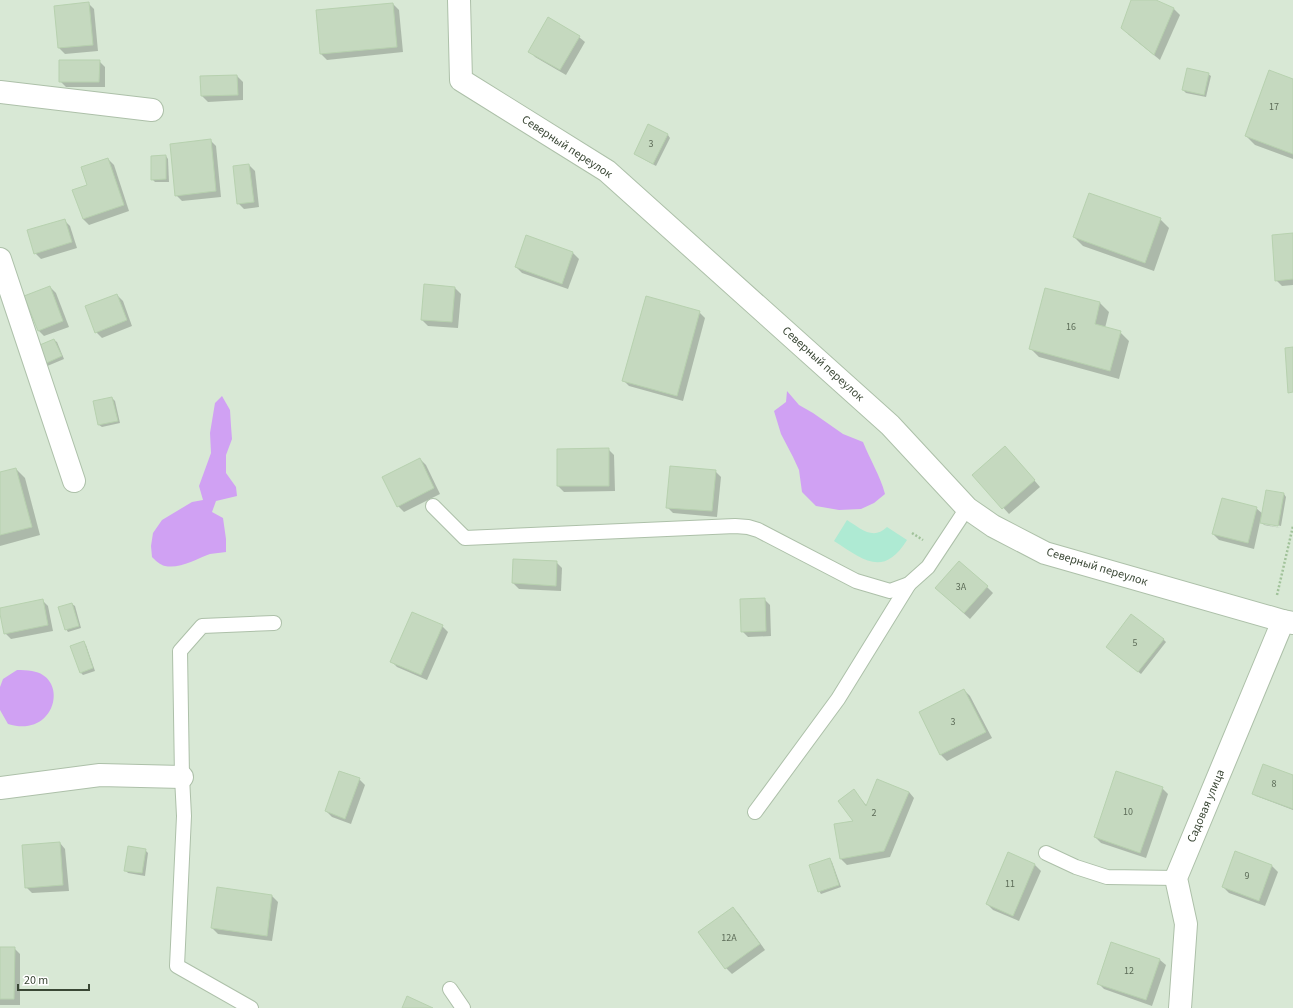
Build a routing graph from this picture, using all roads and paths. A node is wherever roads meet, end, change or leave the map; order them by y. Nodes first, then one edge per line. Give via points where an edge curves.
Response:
1 (459, 0) edge
2 (0, 92) edge
3 (152, 110) dead end
4 (0, 259) edge
5 (74, 481) dead end
6 (433, 506) dead end
7 (967, 508) junction
8 (1293, 526) edge
9 (909, 584) junction
10 (1282, 621) edge
11 (274, 624) dead end
12 (182, 777) junction
13 (0, 788) edge
14 (755, 812) dead end
15 (1046, 853) dead end
16 (1176, 878) junction
17 (450, 989) dead end
18 (251, 1008) edge
19 (463, 1008) edge
20 (1180, 1008) edge

1 - 7 street, Северный переулок via 461,80 607,171 890,424
2 - 3 street
4 - 5 street
6 - 9 lane via 465,538 748,527 856,581 890,591
7 - 9 lane via 928,567
7 - 10 street, Северный переулок via 993,526 1045,553
8 - 10 path
9 - 14 lane via 838,699
10 - 16 street, Садовая улица
11 - 12 lane via 202,626 180,651
12 - 13 street via 100,775
12 - 18 lane via 184,816 177,966
15 - 16 lane via 1076,867 1107,877
16 - 20 street via 1186,924
17 - 19 lane

